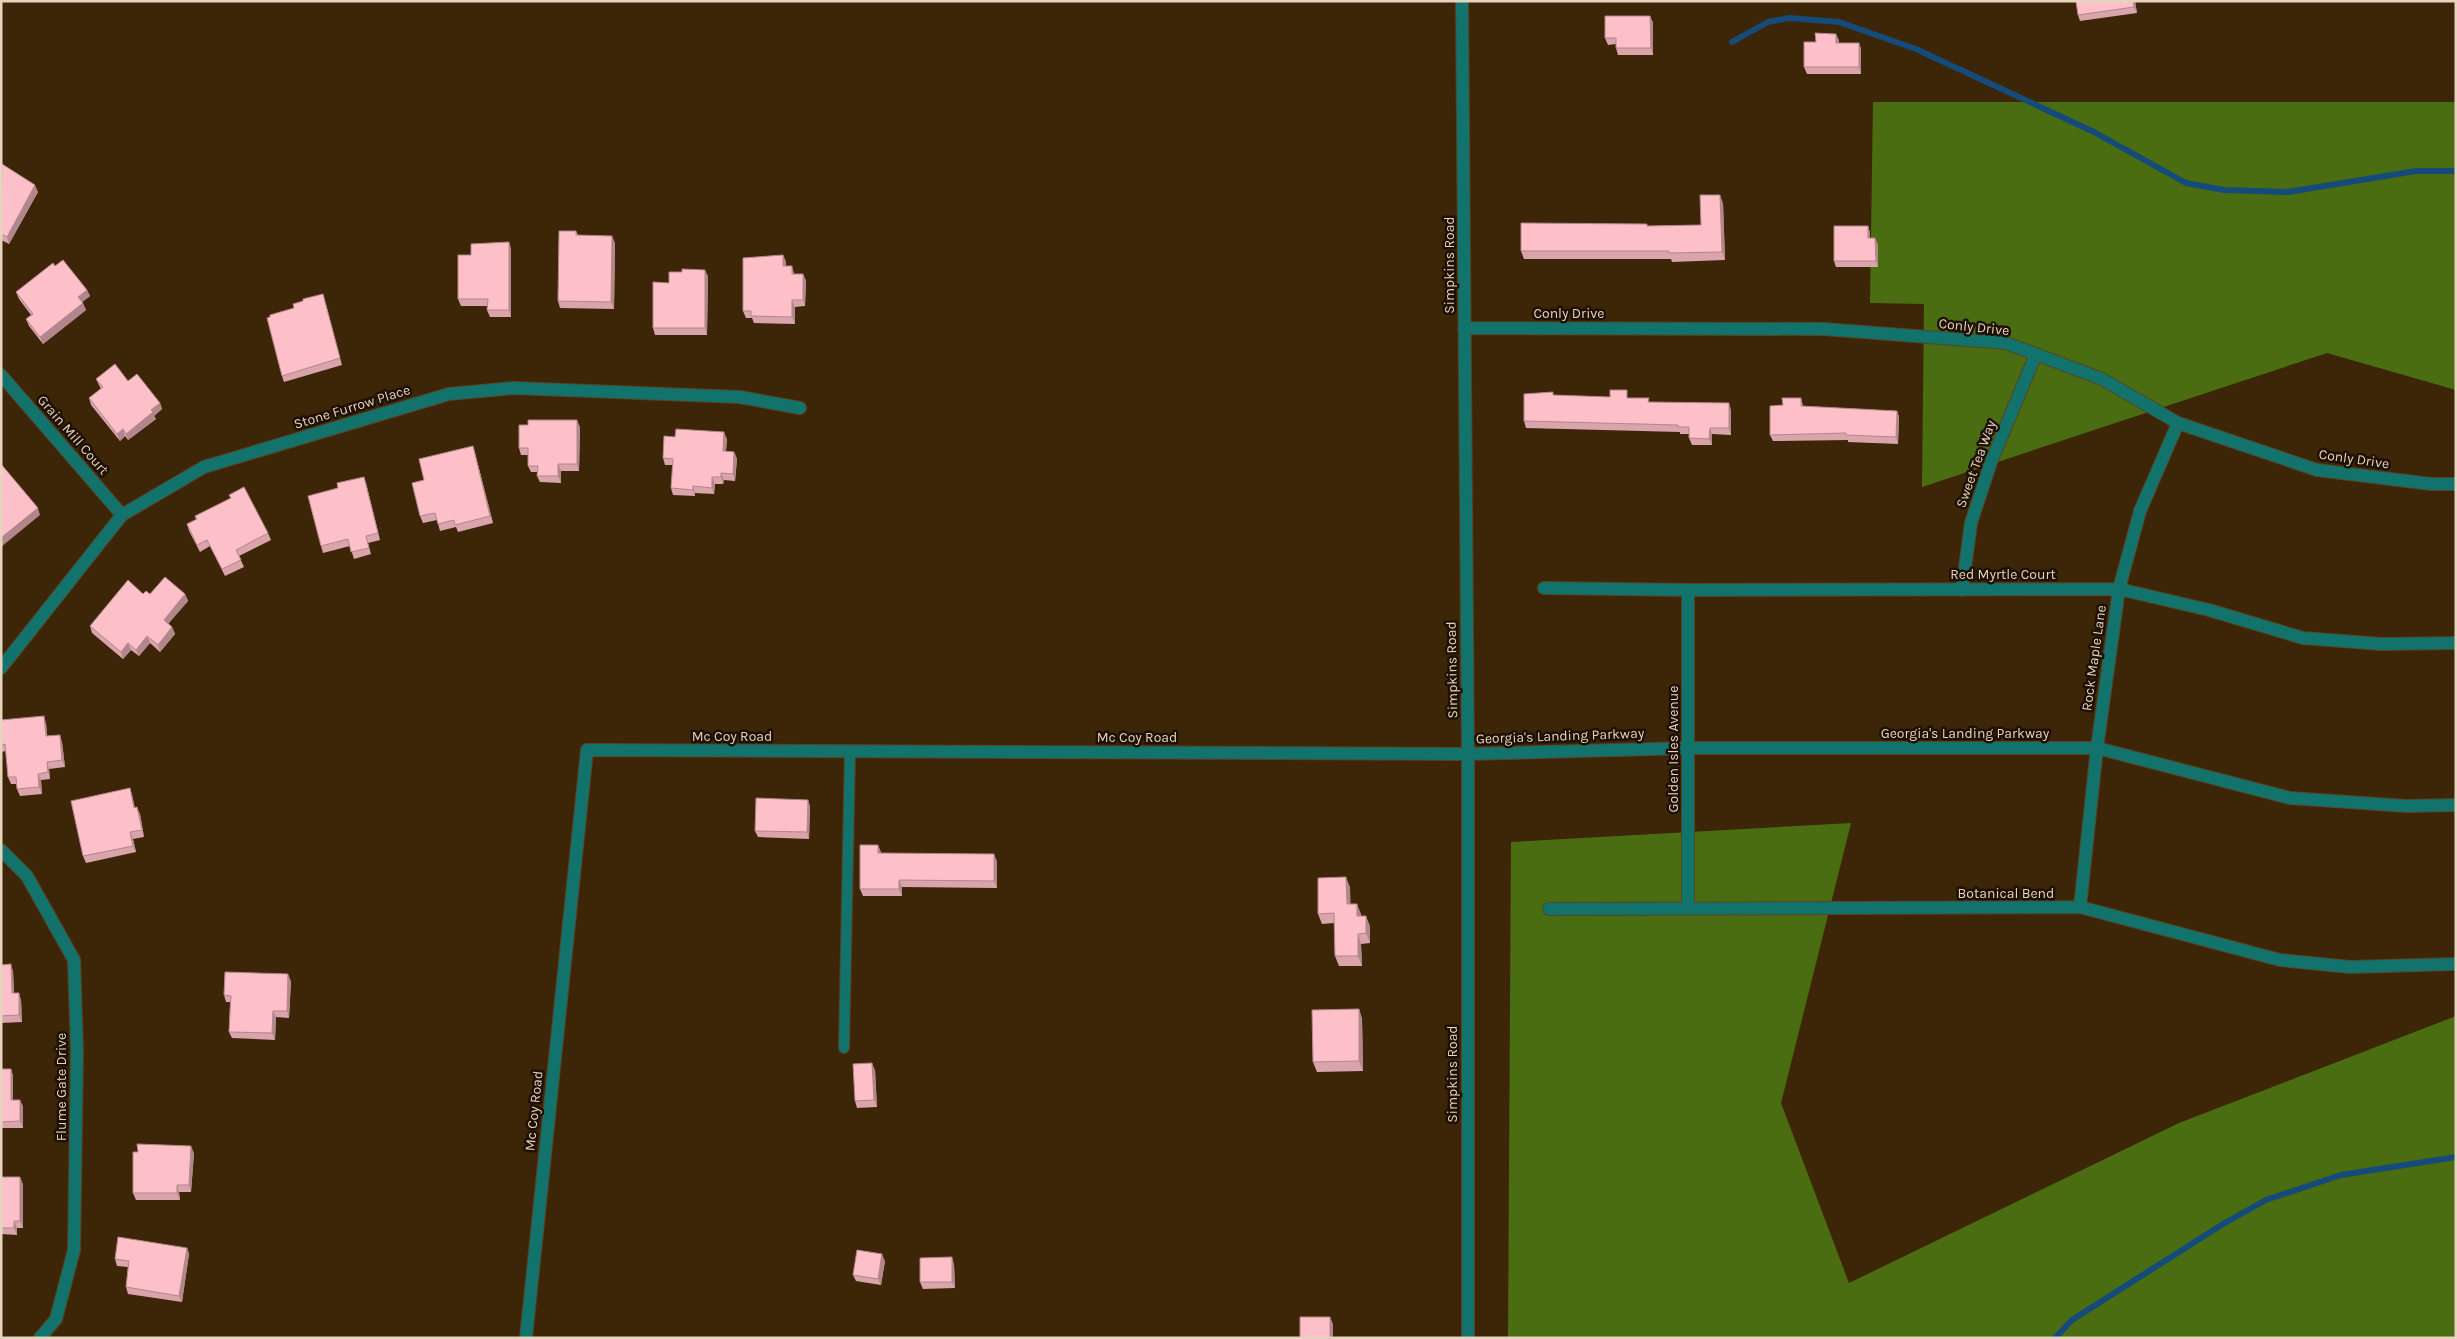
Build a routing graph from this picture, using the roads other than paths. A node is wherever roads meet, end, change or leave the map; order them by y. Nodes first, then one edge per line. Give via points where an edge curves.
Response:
1 (1462, 1) edge
2 (1464, 328) junction
3 (2036, 354) junction
4 (1, 375) edge
5 (800, 408) dead end
6 (2178, 423) junction
7 (2456, 484) edge
8 (122, 515) junction
9 (1544, 588) dead end
10 (2119, 589) junction
11 (1688, 590) junction
12 (1962, 590) junction
13 (2456, 643) edge
14 (1, 668) edge
15 (1689, 748) junction
16 (2097, 748) junction
17 (850, 751) junction
18 (1468, 754) junction
19 (2456, 805) edge
20 (1, 850) edge
21 (2080, 907) junction
22 (1549, 909) dead end
23 (1688, 909) junction
24 (2456, 964) edge
25 (844, 1048) dead end
26 (40, 1338) edge
27 (526, 1338) edge
28 (1468, 1338) edge

1 - 2 street, Simpkins Road
2 - 3 street, Conly Drive via 1824,328 2006,343
2 - 18 street, Simpkins Road
3 - 6 street, Conly Drive via 2102,379
3 - 12 street, Sweet Tea Way via 1990,462 1971,523
4 - 8 street, Grain Mill Court
5 - 8 street, Stone Furrow Place via 740,397 514,388 449,394 204,467
6 - 7 street, Conly Drive via 2317,470 2431,484
6 - 10 street, Rock Maple Lane via 2140,511
8 - 14 street, Stone Furrow Place
9 - 11 street, Red Myrtle Court
10 - 12 street, Red Myrtle Court
10 - 13 street, Red Myrtle Court via 2208,610 2303,638 2381,644
10 - 16 street, Rock Maple Lane
11 - 12 street, Red Myrtle Court
11 - 15 street, Golden Isles Avenue
15 - 16 street, Georgia's Landing Parkway
15 - 18 street, Georgia's Landing Parkway
15 - 23 street, Golden Isles Avenue
16 - 19 street, Georgia's Landing Parkway via 2290,798 2406,806
16 - 21 street, Rock Maple Lane
17 - 18 street, Mc Coy Road
17 - 25 lane
17 - 27 street, Mc Coy Road via 587,750
18 - 28 street, Simpkins Road
20 - 26 street, Flume Gate Drive via 27,876 74,960 77,1051 74,1250 56,1320
21 - 23 street, Botanical Bend
21 - 24 street, Botanical Bend via 2280,960 2350,966
22 - 23 street, Botanical Bend

